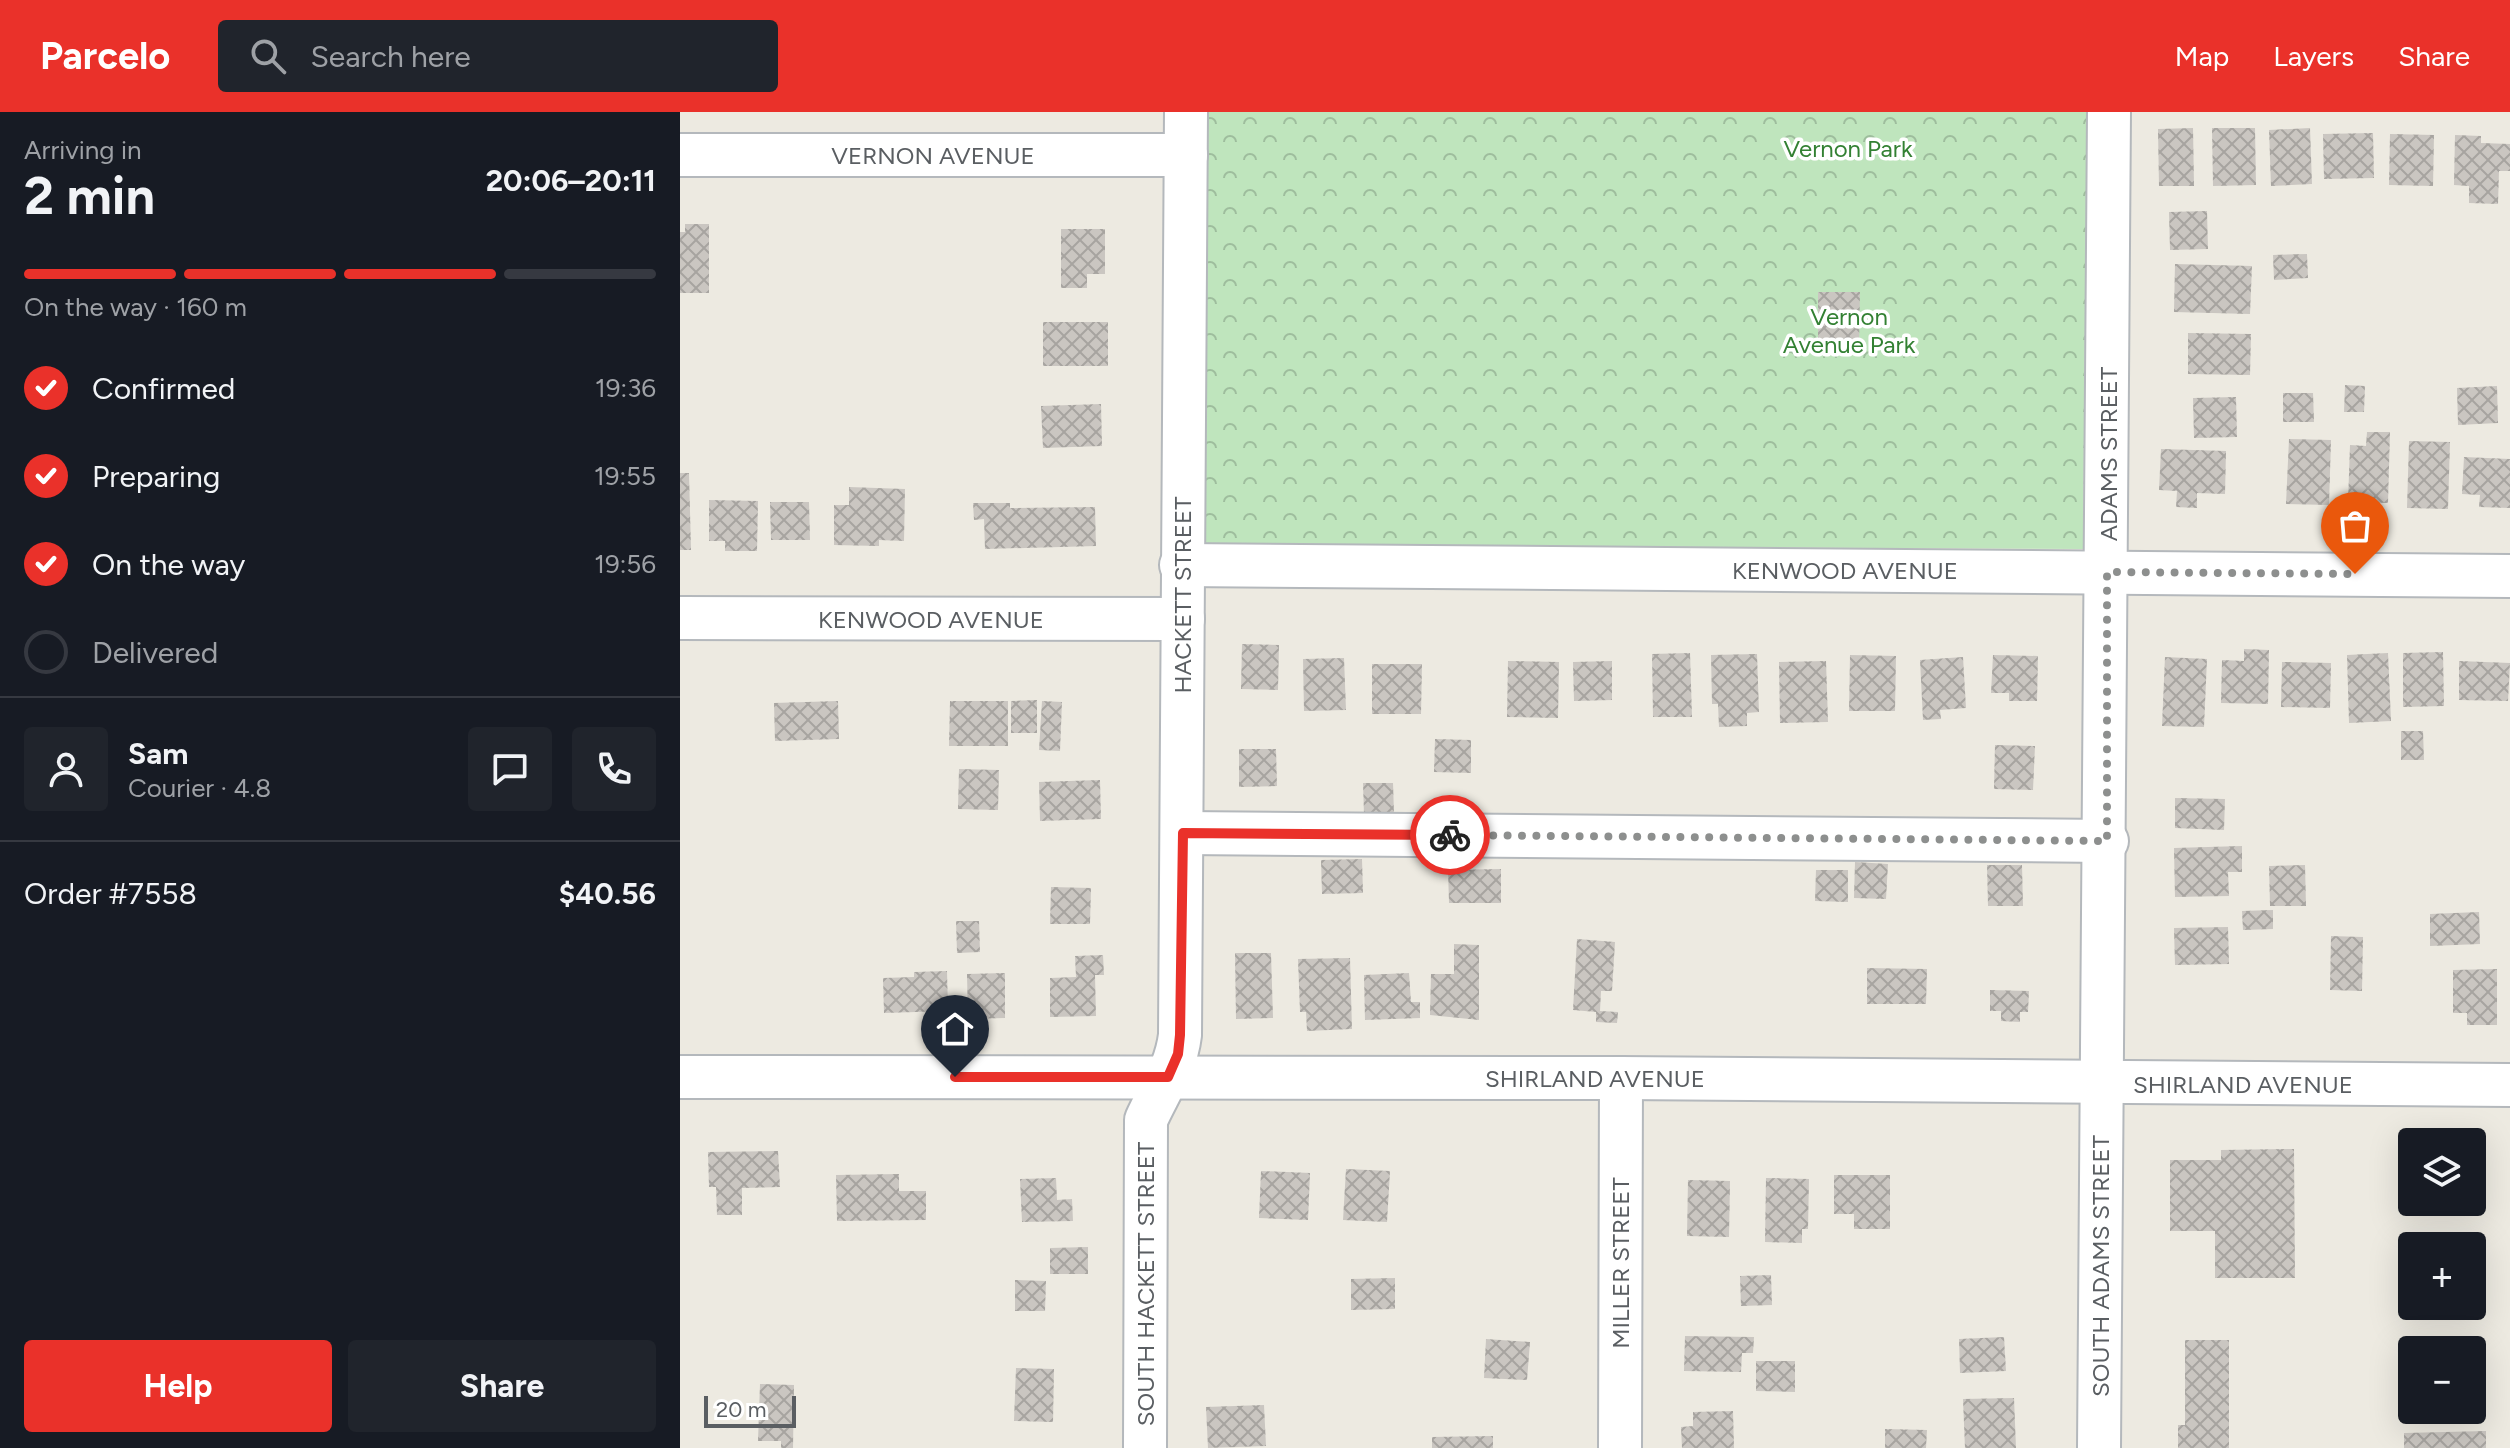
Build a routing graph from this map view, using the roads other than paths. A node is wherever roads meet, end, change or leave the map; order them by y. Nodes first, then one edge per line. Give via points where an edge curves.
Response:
1 (1186, 112) edge
2 (2109, 112) edge
3 (680, 155) edge
4 (1186, 155) junction
5 (1181, 565) junction
6 (2107, 572) junction
7 (2510, 576) edge
8 (680, 618) edge
9 (1183, 619) junction
10 (1183, 833) junction
11 (2107, 841) junction
12 (680, 1077) edge
13 (1168, 1077) junction
14 (1621, 1078) junction
15 (2100, 1083) junction
16 (2510, 1085) edge
17 (1145, 1448) edge
18 (1620, 1448) edge
19 (2099, 1448) edge

1 - 4 street, HACKETT STREET
2 - 6 street, ADAMS STREET
3 - 4 street, VERNON AVENUE
4 - 5 street, HACKETT STREET
5 - 6 street, KENWOOD AVENUE
5 - 9 street, HACKETT STREET
6 - 7 street, KENWOOD AVENUE
6 - 11 street, ADAMS STREET
8 - 9 street, KENWOOD AVENUE
9 - 10 street, HACKETT STREET
10 - 11 street
10 - 13 street, HACKETT STREET via 1180,1035
11 - 15 street, ADAMS STREET
12 - 13 street, SHIRLAND AVENUE
13 - 14 street, SHIRLAND AVENUE
13 - 17 street, SOUTH HACKETT STREET via 1146,1120
14 - 15 street, SHIRLAND AVENUE
14 - 18 street, MILLER STREET
15 - 16 street, SHIRLAND AVENUE
15 - 19 street, SOUTH ADAMS STREET

